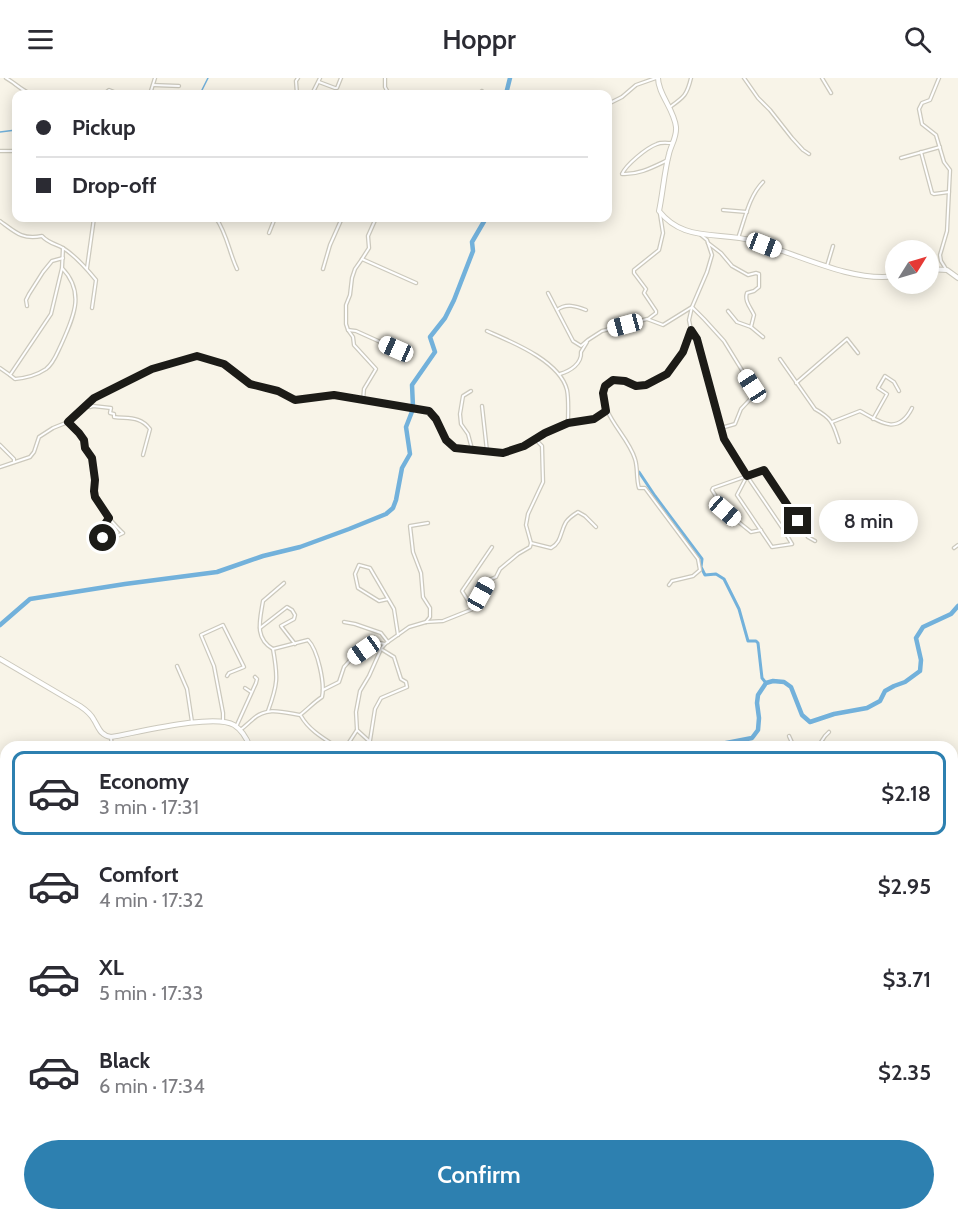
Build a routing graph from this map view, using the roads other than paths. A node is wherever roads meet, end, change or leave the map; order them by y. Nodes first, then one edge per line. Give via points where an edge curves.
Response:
1 (6, 78) edge
2 (155, 78) edge
3 (341, 78) edge
4 (657, 78) edge
5 (691, 78) edge
6 (744, 78) edge
7 (822, 78) edge
8 (939, 78) edge
9 (320, 80) edge
10 (153, 85) junction
11 (179, 86) dead end
12 (23, 90) edge
13 (151, 90) edge
14 (831, 93) dead end
15 (612, 102) edge
16 (670, 106) junction
17 (673, 143) junction
18 (940, 147) junction
19 (921, 152) junction
20 (810, 154) dead end
21 (901, 158) dead end
22 (668, 160) junction
23 (763, 182) dead end
24 (949, 192) junction
25 (723, 210) dead end
26 (659, 211) junction
27 (747, 212) junction
28 (0, 221) edge
29 (93, 222) edge
30 (218, 222) edge
31 (273, 222) edge
32 (340, 222) edge
33 (374, 222) edge
34 (269, 233) dead end
35 (700, 233) junction
36 (738, 238) junction
37 (708, 243) junction
38 (833, 246) dead end
39 (63, 248) junction
40 (63, 258) junction
41 (362, 259) junction
42 (827, 266) junction
43 (62, 268) junction
44 (87, 269) junction
45 (237, 269) dead end
46 (323, 269) dead end
47 (939, 270) edge
48 (947, 270) junction
49 (885, 276) edge
50 (958, 278) edge
51 (416, 283) dead end
52 (548, 293) dead end
53 (27, 306) dead end
54 (692, 307) junction
55 (92, 308) dead end
56 (557, 310) junction
57 (586, 310) dead end
58 (728, 310) dead end
59 (647, 320) junction
60 (751, 327) junction
61 (348, 330) junction
62 (691, 330) junction
63 (487, 331) dead end
64 (763, 337) dead end
65 (588, 340) junction
66 (396, 349) dead end
67 (858, 353) dead end
68 (780, 359) dead end
69 (0, 368) edge
70 (560, 374) junction
71 (10, 375) junction
72 (796, 383) junction
73 (471, 391) dead end
74 (899, 391) dead end
75 (363, 401) junction
76 (86, 405) junction
77 (482, 406) dead end
78 (912, 408) dead end
79 (606, 411) junction
80 (873, 419) junction
81 (68, 422) junction
82 (832, 422) junction
83 (568, 423) junction
84 (721, 428) junction
85 (535, 439) junction
86 (839, 442) dead end
87 (0, 445) edge
88 (472, 449) junction
89 (487, 451) junction
90 (143, 455) dead end
91 (14, 462) junction
92 (0, 467) edge
93 (747, 476) junction
94 (109, 518) junction
95 (428, 523) dead end
96 (596, 527) dead end
97 (761, 530) junction
98 (815, 541) dead end
99 (531, 543) junction
100 (958, 545) edge
101 (492, 547) dead end
102 (954, 548) dead end
103 (284, 583) dead end
104 (669, 585) dead end
105 (388, 599) junction
106 (473, 609) junction
107 (344, 622) dead end
108 (426, 622) junction
109 (260, 628) junction
110 (398, 635) junction
111 (387, 643) junction
112 (295, 644) junction
113 (273, 649) junction
114 (381, 650) junction
115 (0, 659) edge
116 (177, 666) dead end
117 (227, 676) dead end
118 (255, 677) dead end
119 (245, 688) dead end
120 (323, 690) junction
121 (251, 692) junction
122 (268, 711) junction
123 (300, 715) junction
124 (192, 722) junction
125 (223, 722) junction
126 (238, 728) junction
127 (357, 730) junction
128 (830, 732) dead end
129 (789, 736) dead end
130 (111, 737) junction
131 (111, 741) edge
132 (246, 741) edge
133 (327, 741) edge
134 (350, 741) edge
135 (370, 741) joint
136 (791, 741) edge
137 (822, 741) edge

1 - 12 street
2 - 10 street
3 - 9 street via 337,88
4 - 15 street via 636,85
4 - 16 street
5 - 16 street via 683,98
6 - 20 street via 792,138
7 - 14 street
8 - 18 street via 930,100 922,104 919,112 922,124 936,135
10 - 11 street
10 - 13 street
16 - 17 street via 676,128
17 - 22 street
17 - 22 street via 653,146 622,174 642,172
18 - 19 street
18 - 24 street via 950,170
19 - 21 street
19 - 24 street via 932,193
22 - 26 street
23 - 27 street
24 - 48 street via 947,231 940,255
25 - 27 street
26 - 35 street via 674,226
26 - 59 street via 663,233 659,250 634,270 656,310
27 - 36 street
28 - 39 street via 22,237 42,236
29 - 44 street
30 - 45 street
31 - 34 street
32 - 46 street
33 - 41 street via 368,236 369,248
35 - 36 street
35 - 37 street
36 - 42 street
37 - 54 street via 712,255
37 - 60 street via 732,266 748,275 759,274 759,287 746,295 754,315
38 - 42 street
39 - 40 street
39 - 44 street
40 - 43 street
40 - 53 street via 52,261 43,272 26,300
41 - 51 street
41 - 61 street via 355,268 346,304
42 - 49 street
43 - 71 street via 51,314
43 - 71 street via 72,280 76,298 74,313 53,361 47,368 24,378
44 - 55 street via 96,280
47 - 48 street
48 - 50 street
52 - 56 street
54 - 59 street via 663,325
54 - 62 street
54 - 84 street via 724,341 756,393 741,409 735,424
56 - 57 street via 570,306
56 - 65 street via 573,341 580,346
58 - 60 street via 737,322
59 - 65 street via 602,331
60 - 64 street
61 - 66 street
61 - 75 street via 354,345 376,369 364,389
62 - 79 street via 683,352 667,374 646,385 613,380 605,386
62 - 84 street via 697,339
63 - 70 street via 540,358
65 - 70 street via 579,361
67 - 72 street via 847,339
68 - 72 street
69 - 71 street
70 - 83 street via 567,390
72 - 82 street via 815,409
73 - 88 street via 463,396 460,414
74 - 80 street via 885,376 878,388 887,394
75 - 76 street via 334,395 295,400 250,384 224,364 197,356 152,369
75 - 88 street via 429,411 455,448
76 - 81 street
76 - 90 street via 111,408 114,417 140,420 149,426
77 - 89 street
78 - 80 street via 896,424
79 - 83 street via 594,419
79 - 104 street via 636,461 639,488 645,488 698,559 700,570
80 - 82 street via 860,411
81 - 91 street via 39,437 33,454
81 - 94 street via 84,440 92,458 95,497
82 - 86 street
83 - 85 street
84 - 93 street
85 - 89 street via 503,453
85 - 99 street via 542,446 543,482 528,514 526,525
87 - 91 street
88 - 89 street
91 - 92 street
93 - 97 street via 737,495
93 - 97 street via 712,490 739,524 751,532
93 - 97 street via 792,544 772,547
93 - 98 street via 764,470 808,537
94 - 94 street via 100,531 98,538 123,533
95 - 108 street via 410,526 423,597 430,608
96 - 99 street via 578,512 566,523 558,544 551,548
99 - 106 street via 489,580
100 - 102 street
101 - 106 street via 462,591
103 - 109 street via 263,601
105 - 105 street via 370,568 359,565 355,574 358,588 379,601
105 - 110 street via 394,609
106 - 108 street via 443,621
107 - 111 street via 381,633
108 - 110 street
109 - 112 street via 287,607 294,619 281,626
109 - 113 street
110 - 111 street
111 - 114 street
111 - 120 street via 375,642 352,658 339,682
112 - 113 street
112 - 120 street via 308,640 311,643
113 - 122 street via 276,691
114 - 127 street via 360,691
114 - 135 street via 394,657 407,687 381,698 375,709
115 - 130 street via 80,706 102,734
116 - 124 street via 187,689
117 - 125 street via 244,667 223,625 201,635 214,666
118 - 121 street
119 - 121 street
120 - 123 street via 322,697
121 - 126 street
122 - 123 street
122 - 126 street
123 - 133 street
124 - 125 street
124 - 130 street
125 - 126 street
126 - 132 street
127 - 134 street
127 - 135 street
128 - 137 street
129 - 136 street
130 - 131 street

